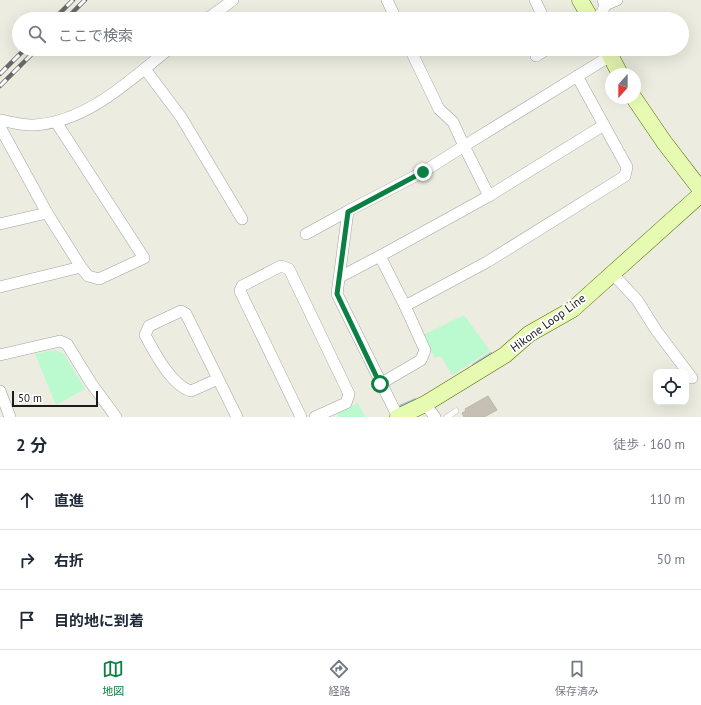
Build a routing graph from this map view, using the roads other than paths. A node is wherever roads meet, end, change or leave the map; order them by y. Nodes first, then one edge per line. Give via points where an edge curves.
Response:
1 (233, 0) edge
2 (386, 0) edge
3 (536, 0) edge
4 (580, 0) edge
5 (617, 0) edge
6 (604, 3) edge
7 (217, 12) edge
8 (392, 12) edge
9 (541, 12) edge
10 (587, 12) edge
11 (160, 56) edge
12 (413, 56) edge
13 (603, 56) edge
14 (610, 56) edge
15 (617, 68) edge
16 (145, 69) junction
17 (577, 76) junction
18 (638, 104) edge
19 (0, 120) edge
20 (56, 122) junction
21 (604, 125) junction
22 (1, 132) edge
23 (464, 146) junction
24 (701, 190) edge
25 (701, 194) edge
26 (489, 196) junction
27 (348, 212) junction
28 (47, 213) junction
29 (242, 219) dead end
30 (0, 224) edge
31 (306, 234) dead end
32 (380, 256) junction
33 (81, 267) junction
34 (612, 273) junction
35 (340, 277) junction
36 (0, 287) edge
37 (405, 306) junction
38 (0, 355) edge
39 (218, 378) junction
40 (692, 378) dead end
41 (380, 384) junction
42 (0, 392) edge
43 (425, 404) junction
44 (456, 411) dead end
45 (10, 417) edge
46 (116, 417) edge
47 (237, 417) edge
48 (301, 417) edge
49 (315, 417) edge
50 (398, 417) edge
51 (435, 417) edge
52 (447, 417) edge

1 - 7 street
2 - 8 street
3 - 9 street
4 - 10 main road
5 - 6 street
11 - 16 street
12 - 23 street via 439,109 453,122
13 - 17 street
14 - 15 main road
16 - 20 street via 88,110
16 - 29 street via 181,117
17 - 21 street
17 - 23 street
18 - 24 main road
19 - 20 street via 32,126
20 - 33 street via 144,258 99,279 88,276
21 - 26 street
21 - 37 street via 628,167 625,176 487,262
22 - 28 street
23 - 26 street
23 - 27 street via 423,172
25 - 34 main road, Hikone Loop Line
26 - 32 street
27 - 31 street
27 - 35 street
28 - 30 street
28 - 33 street
32 - 35 street
32 - 37 street
33 - 36 street
34 - 40 street via 637,300
34 - 43 main road, Hikone Loop Line via 562,317 529,334 505,355 447,395
35 - 41 street via 337,294
37 - 41 street via 425,350 421,360
38 - 46 street via 60,341 67,344
39 - 39 street via 186,314 181,311 148,326 145,335 156,356 182,389 191,391
39 - 47 street
41 - 50 street
42 - 45 street
43 - 50 main road, Hikone Loop Line
43 - 51 street
44 - 52 lane
48 - 49 street via 240,291 242,286 281,266 289,269 349,394 346,403

